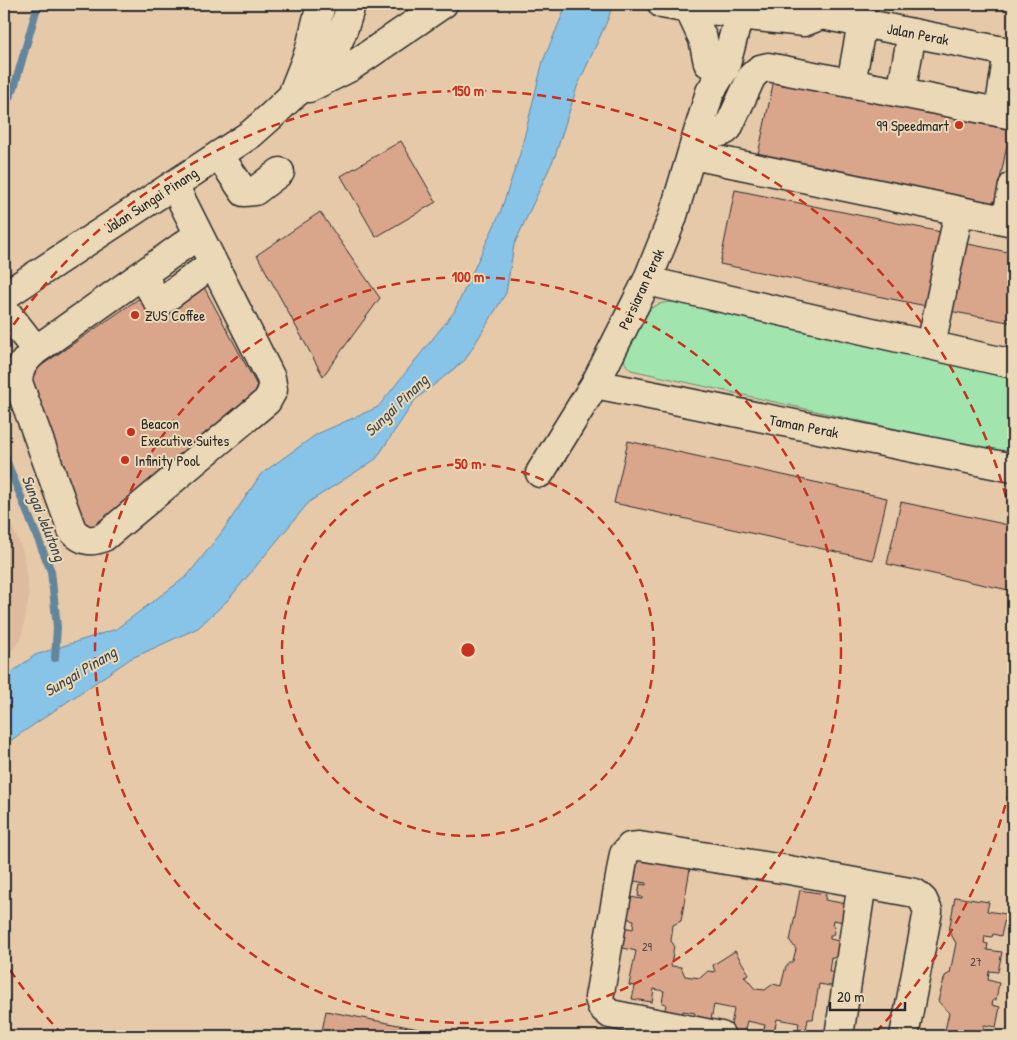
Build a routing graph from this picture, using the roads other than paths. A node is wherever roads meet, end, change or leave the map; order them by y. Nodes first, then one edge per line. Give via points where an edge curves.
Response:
1 (321, 4) edge
2 (351, 4) edge
3 (443, 4) edge
4 (662, 4) edge
5 (730, 8) edge
6 (689, 9) junction
7 (835, 12) edge
8 (912, 33) junction
9 (1011, 52) edge
10 (708, 63) junction
11 (851, 83) junction
12 (710, 92) junction
13 (901, 93) junction
14 (292, 96) junction
15 (1006, 113) edge
16 (700, 128) junction
17 (219, 155) junction
18 (693, 155) junction
19 (280, 172) dead end
20 (174, 185) junction
21 (1013, 186) edge
22 (959, 210) junction
23 (1010, 221) edge
24 (198, 235) junction
25 (212, 264) junction
26 (142, 275) junction
27 (647, 281) junction
28 (4, 296) edge
29 (4, 309) edge
30 (930, 346) junction
31 (36, 350) junction
32 (1013, 364) edge
33 (595, 384) junction
34 (1013, 468) edge
35 (540, 473) dead end
36 (862, 883) junction
37 (721, 1036) edge
38 (839, 1036) edge
39 (904, 1036) edge

1 - 14 street, Jalan Sungai Pinang via 309,52
2 - 14 street, Jalan Sungai Pinang via 348,17 318,75
3 - 14 street via 348,68
4 - 6 street, Jalan Perak
5 - 6 street, Jalan Perak
5 - 7 street, Jalan Perak via 804,22
5 - 10 street, Persiaran Perak
5 - 12 street, Persiaran Perak via 725,68
6 - 10 street via 703,39
7 - 8 street, Jalan Perak
7 - 11 street
8 - 9 street, Jalan Perak
8 - 13 street
9 - 15 street
10 - 12 street, Persiaran Perak
11 - 13 street
11 - 16 street via 768,67 760,69 752,76 724,132
12 - 16 street, Persiaran Perak
13 - 15 street
14 - 17 street, Jalan Sungai Pinang via 251,134
16 - 18 street, Persiaran Perak
17 - 19 street via 244,192 255,191
17 - 20 street, Jalan Sungai Pinang
18 - 22 street
18 - 27 street, Persiaran Perak
20 - 24 street
20 - 28 street, Jalan Sungai Pinang
21 - 23 street
22 - 23 street
22 - 30 street
24 - 25 street
24 - 26 street
25 - 26 street via 159,302
25 - 31 street via 225,307 271,378 271,396 96,541 79,538 72,530 18,382 22,364
26 - 31 street
27 - 30 street
27 - 33 street, Persiaran Perak
29 - 31 street
30 - 32 street
33 - 34 street, Taman Perak
33 - 35 street, Persiaran Perak
36 - 37 street via 630,847 624,854 599,998 602,1007 610,1014
36 - 38 street
36 - 39 street via 915,893 928,911

